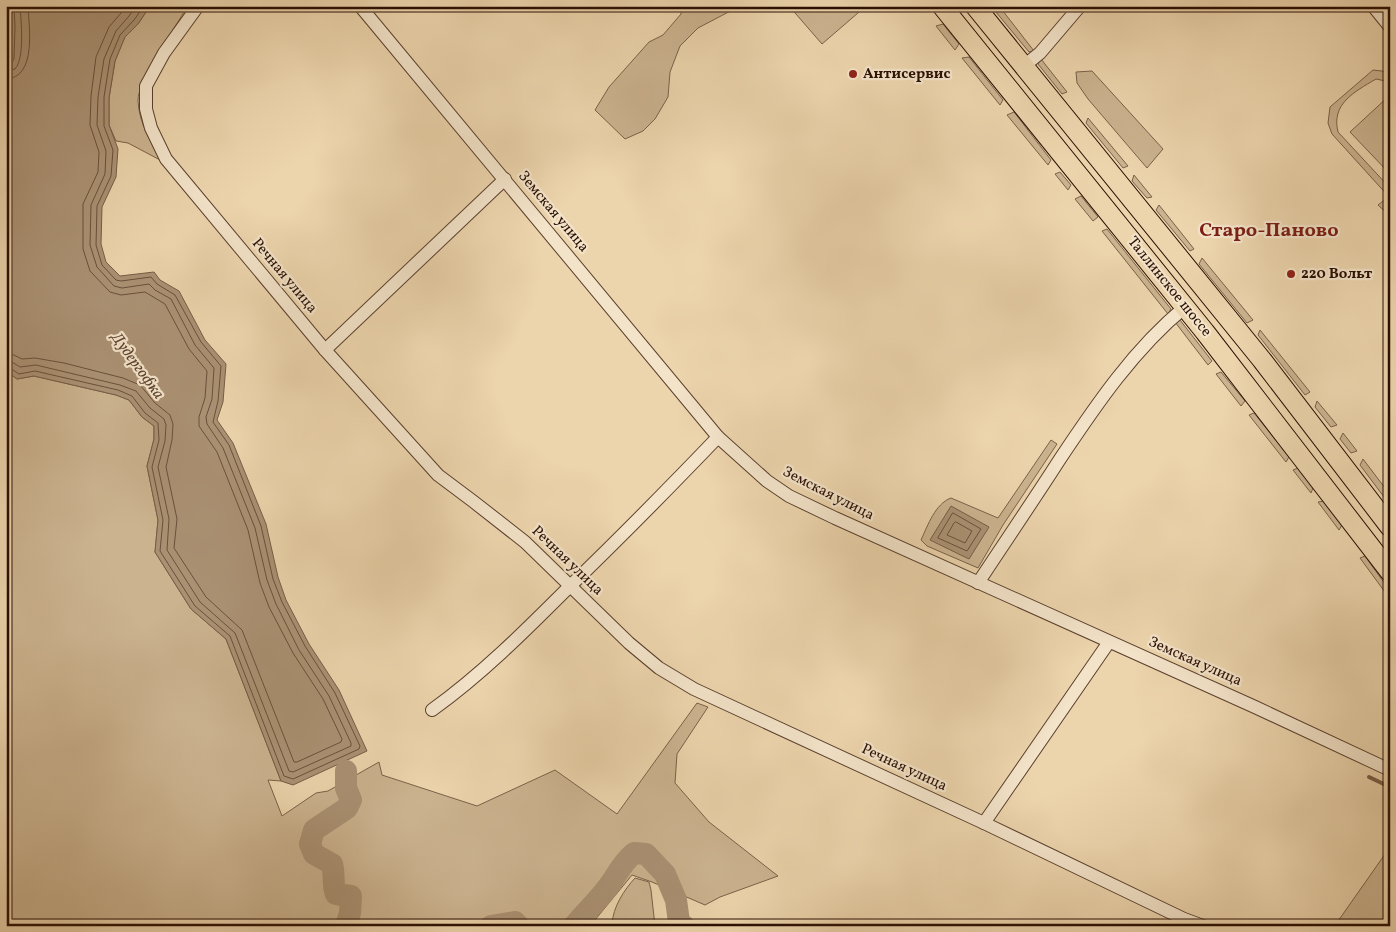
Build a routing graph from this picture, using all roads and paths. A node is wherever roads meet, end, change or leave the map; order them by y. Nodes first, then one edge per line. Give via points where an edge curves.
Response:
1 (198, 6) edge
2 (360, 6) edge
3 (942, 6) edge
4 (975, 6) edge
5 (1080, 6) edge
6 (1373, 6) edge
7 (1390, 27) edge
8 (1024, 66) junction
9 (505, 179) junction
10 (1185, 307) junction
11 (324, 350) junction
12 (718, 437) junction
13 (1390, 527) edge
14 (1390, 572) edge
15 (978, 583) junction
16 (570, 586) junction
17 (1109, 642) junction
18 (432, 710) dead end
19 (1390, 770) edge
20 (984, 823) junction
21 (1203, 926) edge

1 - 11 street, Речная улица via 164,53 146,86 146,109 151,128 166,159
2 - 9 street, Земская улица
3 - 10 main road, Таллинское шоссе
4 - 8 main road, Таллинское шоссе
5 - 8 street via 1040,53
6 - 7 street
8 - 13 main road, Таллинское шоссе via 1262,360
9 - 11 street
9 - 12 street, Земская улица
10 - 14 main road, Таллинское шоссе
10 - 15 street via 1148,342 1096,406
11 - 16 street, Речная улица via 438,475 525,542
12 - 15 street, Земская улица via 767,481 789,496
12 - 16 street
15 - 17 street, Земская улица
16 - 18 street via 503,651
16 - 20 street, Речная улица via 659,668 694,688
17 - 19 street, Земская улица
17 - 20 street
20 - 21 street, Речная улица

